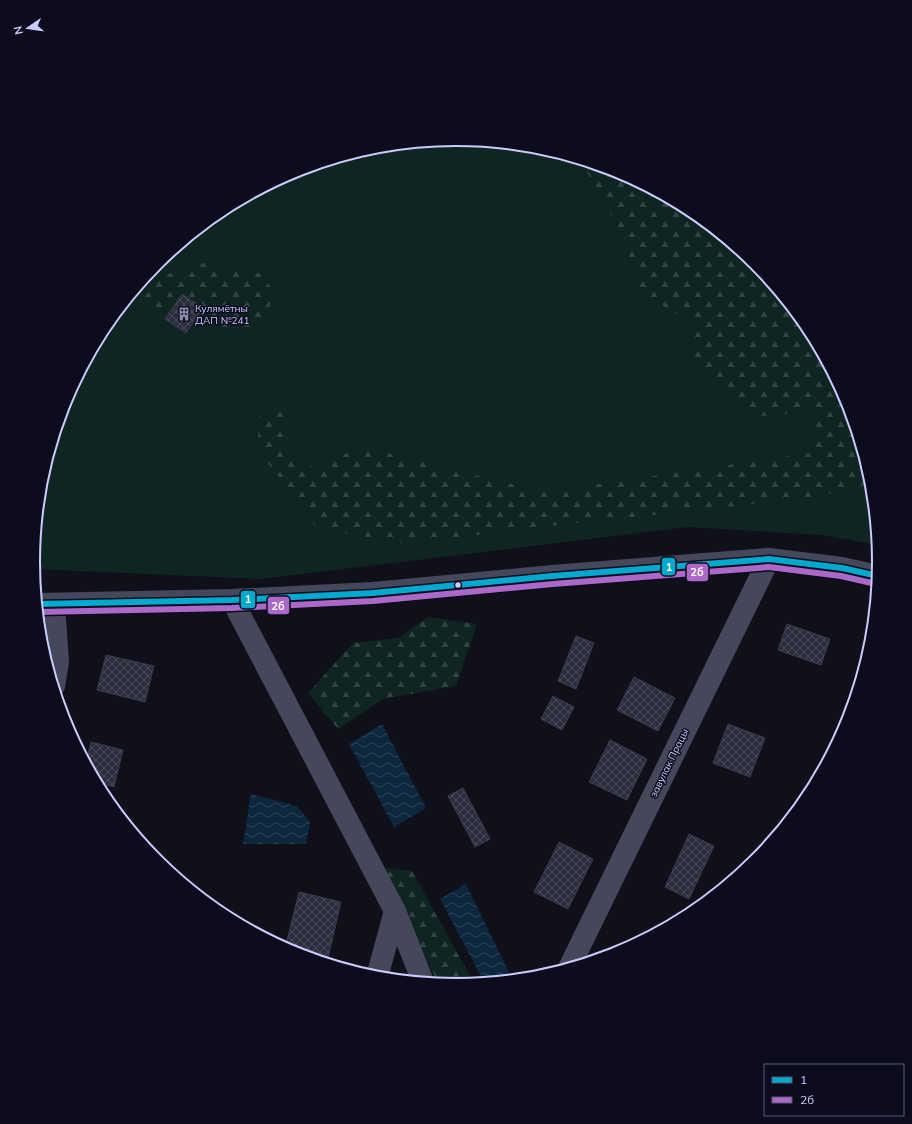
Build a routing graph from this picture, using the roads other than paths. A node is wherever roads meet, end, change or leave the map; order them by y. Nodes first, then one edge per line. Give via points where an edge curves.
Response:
1 (769, 559) junction
2 (872, 575) edge
3 (232, 600) junction
4 (46, 604) edge
5 (56, 676) edge
6 (395, 911) junction
7 (572, 961) edge
8 (379, 971) edge
9 (421, 976) edge

1 - 2 street via 842,568
1 - 3 street via 373,593
1 - 7 street, завулак Працы
3 - 4 street
3 - 6 street
4 - 5 street via 58,662
6 - 8 street
6 - 9 street

